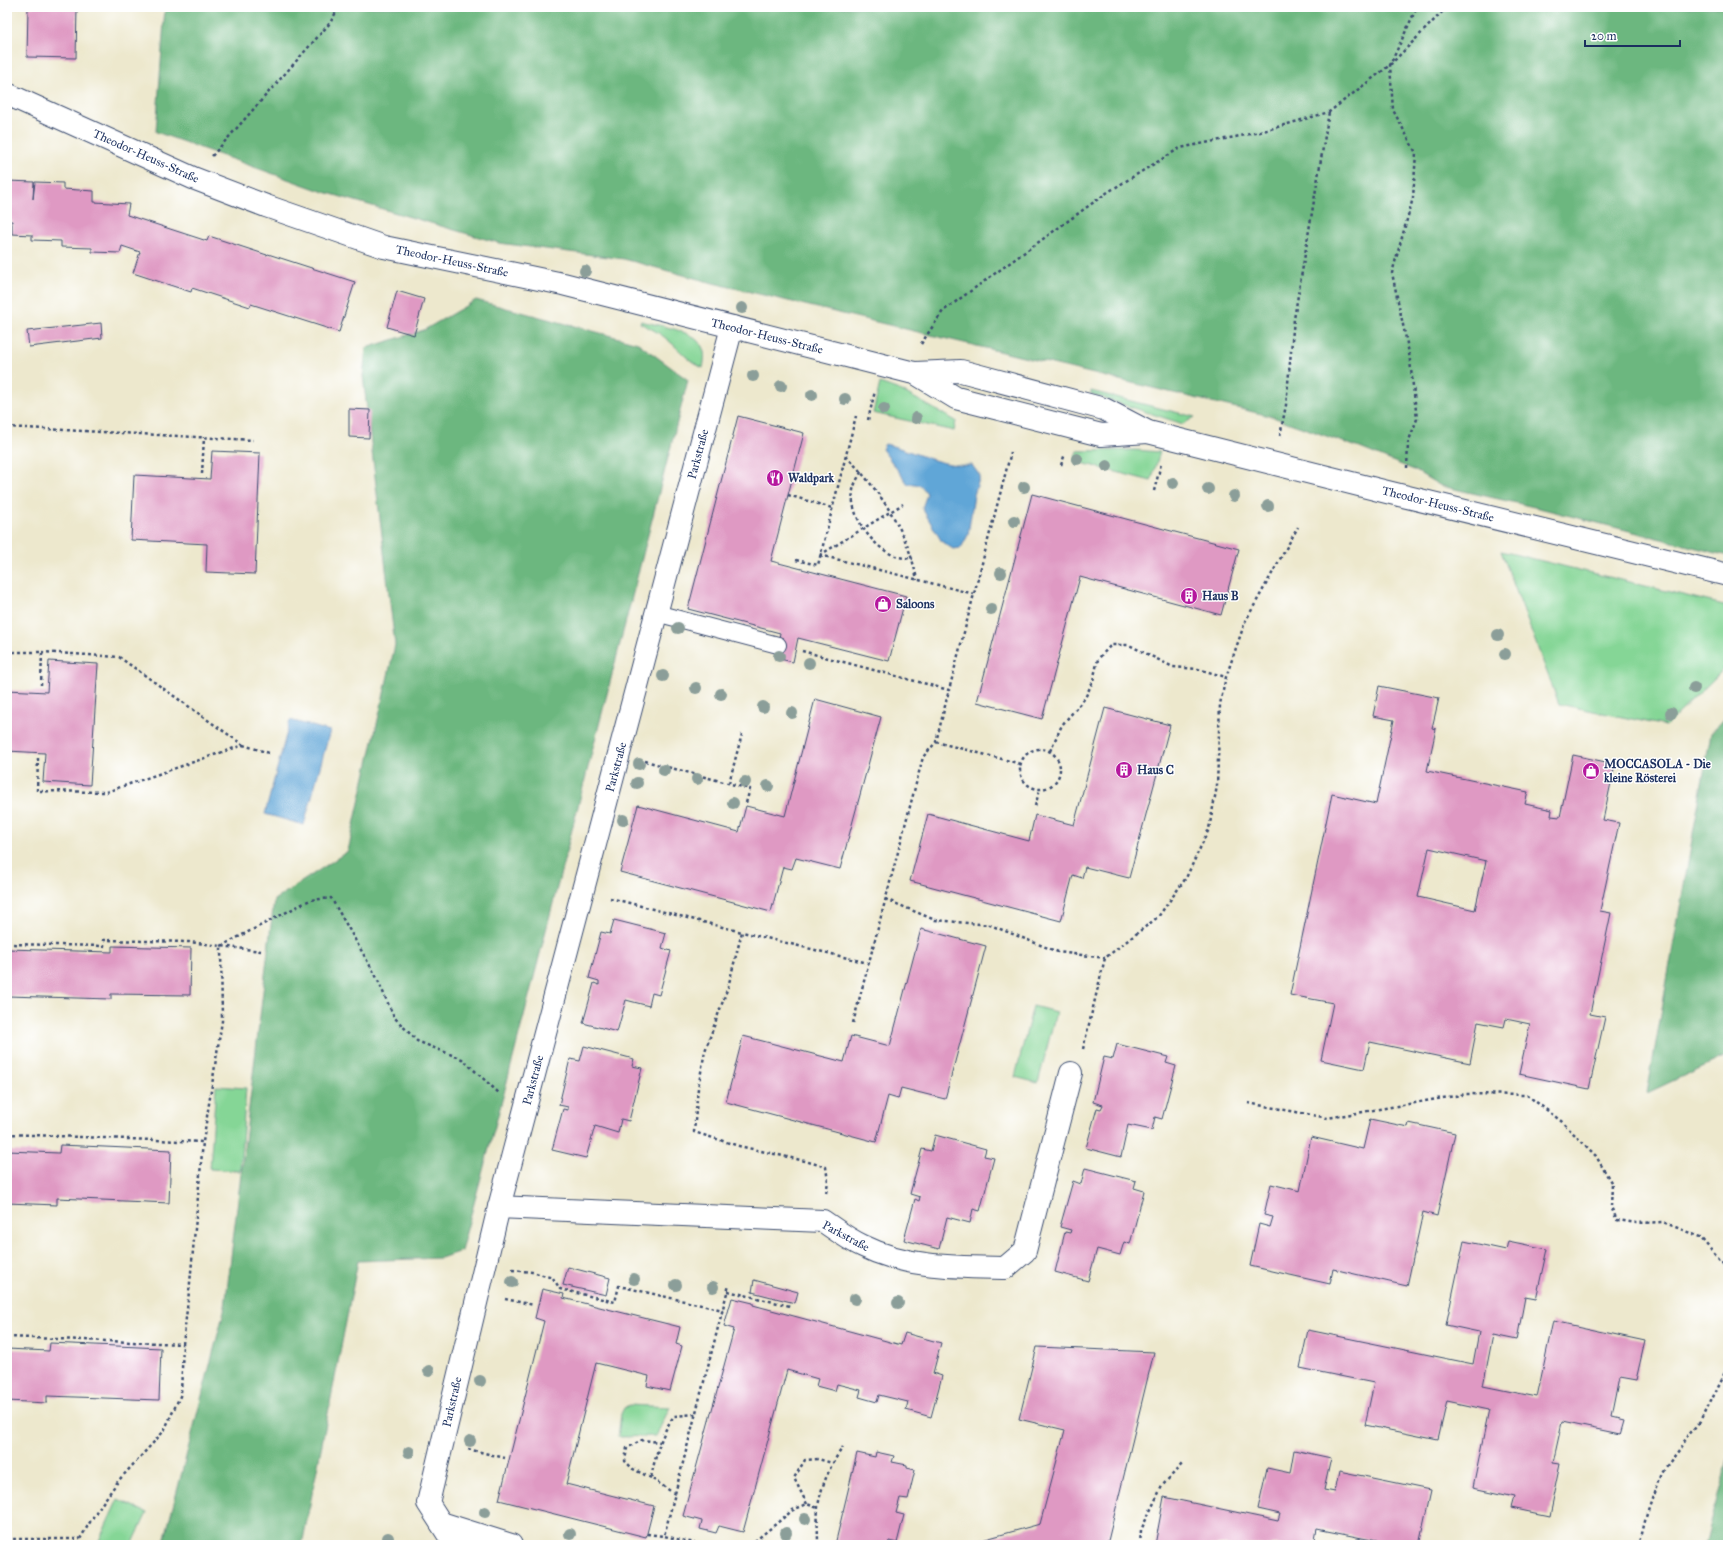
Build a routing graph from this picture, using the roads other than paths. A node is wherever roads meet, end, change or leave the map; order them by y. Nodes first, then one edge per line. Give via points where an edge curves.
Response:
1 (7, 94) edge
2 (732, 327) junction
3 (1728, 575) edge
4 (656, 613) junction
5 (778, 645) dead end
6 (1071, 1073) road end
7 (499, 1208) junction
8 (441, 1523) junction
9 (455, 1545) edge
10 (511, 1545) edge

1 - 2 street, Theodor-Heuss-Straße via 194,178 266,206 384,246 563,284
2 - 3 street, Theodor-Heuss-Straße via 913,373 956,398 1101,435 1148,432
2 - 4 street, Parkstraße
4 - 5 lane
4 - 7 street, Parkstraße
6 - 7 street, Parkstraße via 1025,1251 1005,1268 906,1262 863,1246 824,1221
7 - 8 street, Parkstraße via 428,1503
8 - 9 street, Parkstraße
8 - 10 street

